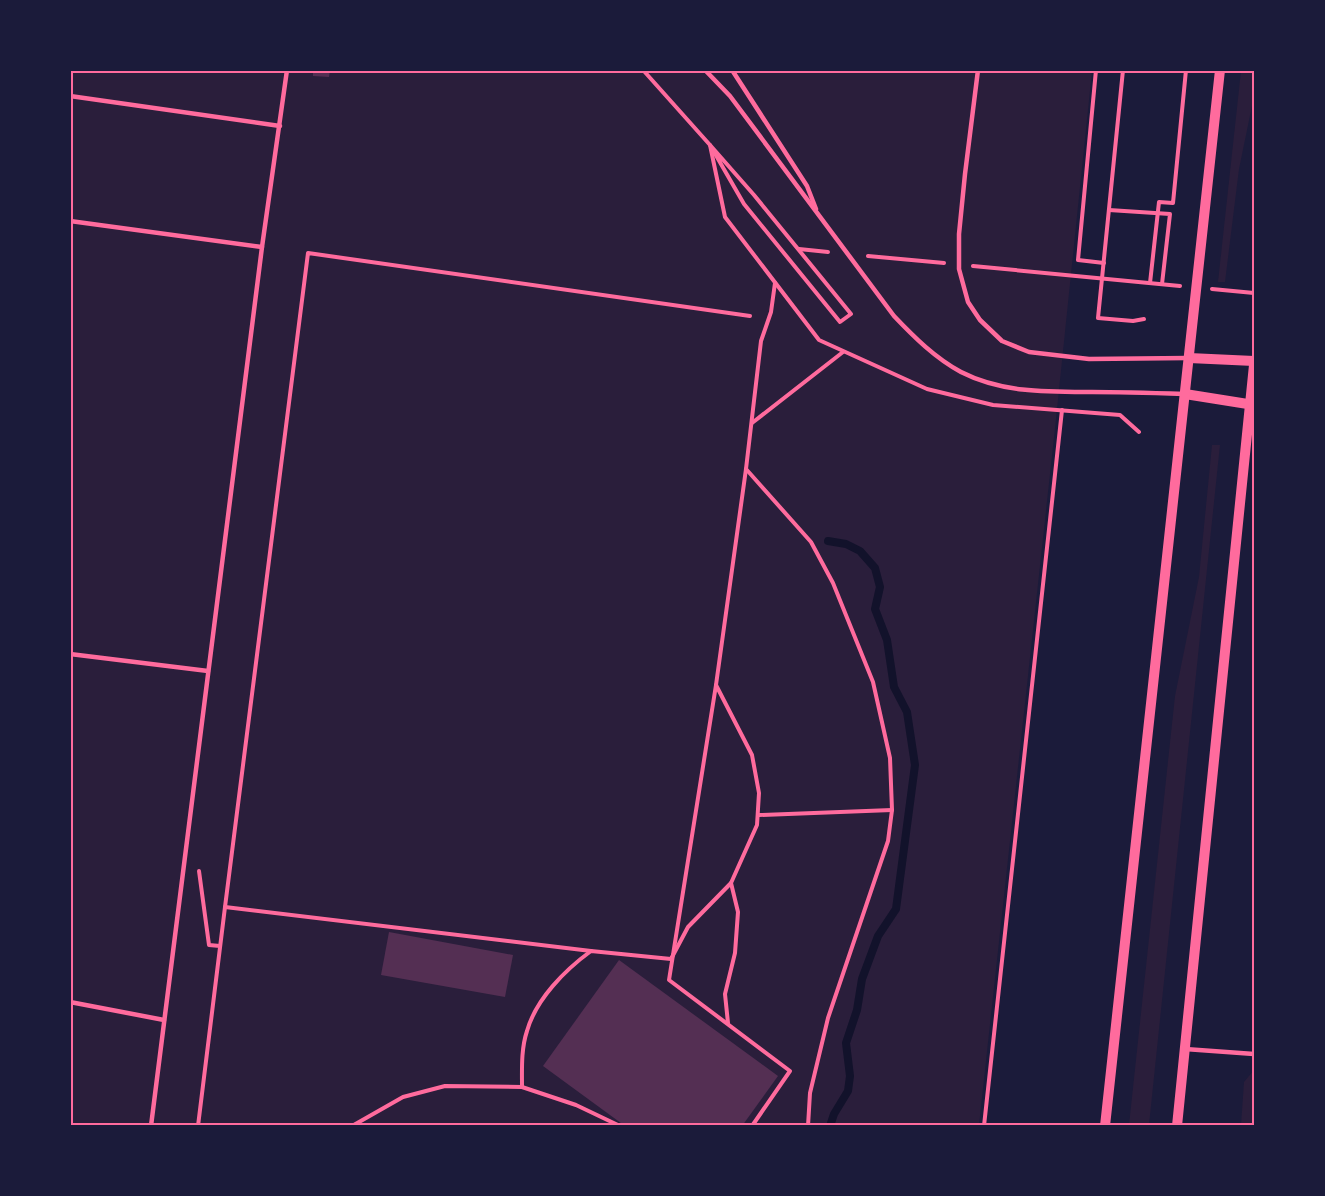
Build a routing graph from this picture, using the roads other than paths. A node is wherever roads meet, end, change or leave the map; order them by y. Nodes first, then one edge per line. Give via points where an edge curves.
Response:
1 (287, 70) edge
2 (705, 70) edge
3 (732, 70) edge
4 (978, 70) edge
5 (1220, 70) edge
6 (70, 96) edge
7 (280, 126) junction
8 (818, 214) junction
9 (70, 221) edge
10 (262, 247) junction
11 (1190, 358) junction
12 (1254, 363) edge
13 (1185, 394) junction
14 (1252, 405) edge
15 (70, 654) edge
16 (208, 671) junction
17 (70, 1002) edge
18 (164, 1020) junction
19 (1185, 1049) junction
20 (1254, 1054) edge
21 (151, 1125) edge
22 (1105, 1125) edge
23 (1177, 1125) edge

1 - 7 lane
2 - 8 lane via 730,96
3 - 8 lane via 807,186
4 - 11 lane via 959,234 959,269 968,302 980,320 1002,340 1029,352 1089,359
5 - 11 street
6 - 7 lane
7 - 10 lane
8 - 13 lane via 894,316 915,339 960,372 1008,388
9 - 10 lane
10 - 16 lane
11 - 12 street
11 - 13 street
12 - 14 street
13 - 14 street
13 - 22 street
14 - 19 street
15 - 16 lane
16 - 18 lane
17 - 18 lane
18 - 21 lane
19 - 20 lane
19 - 23 street

